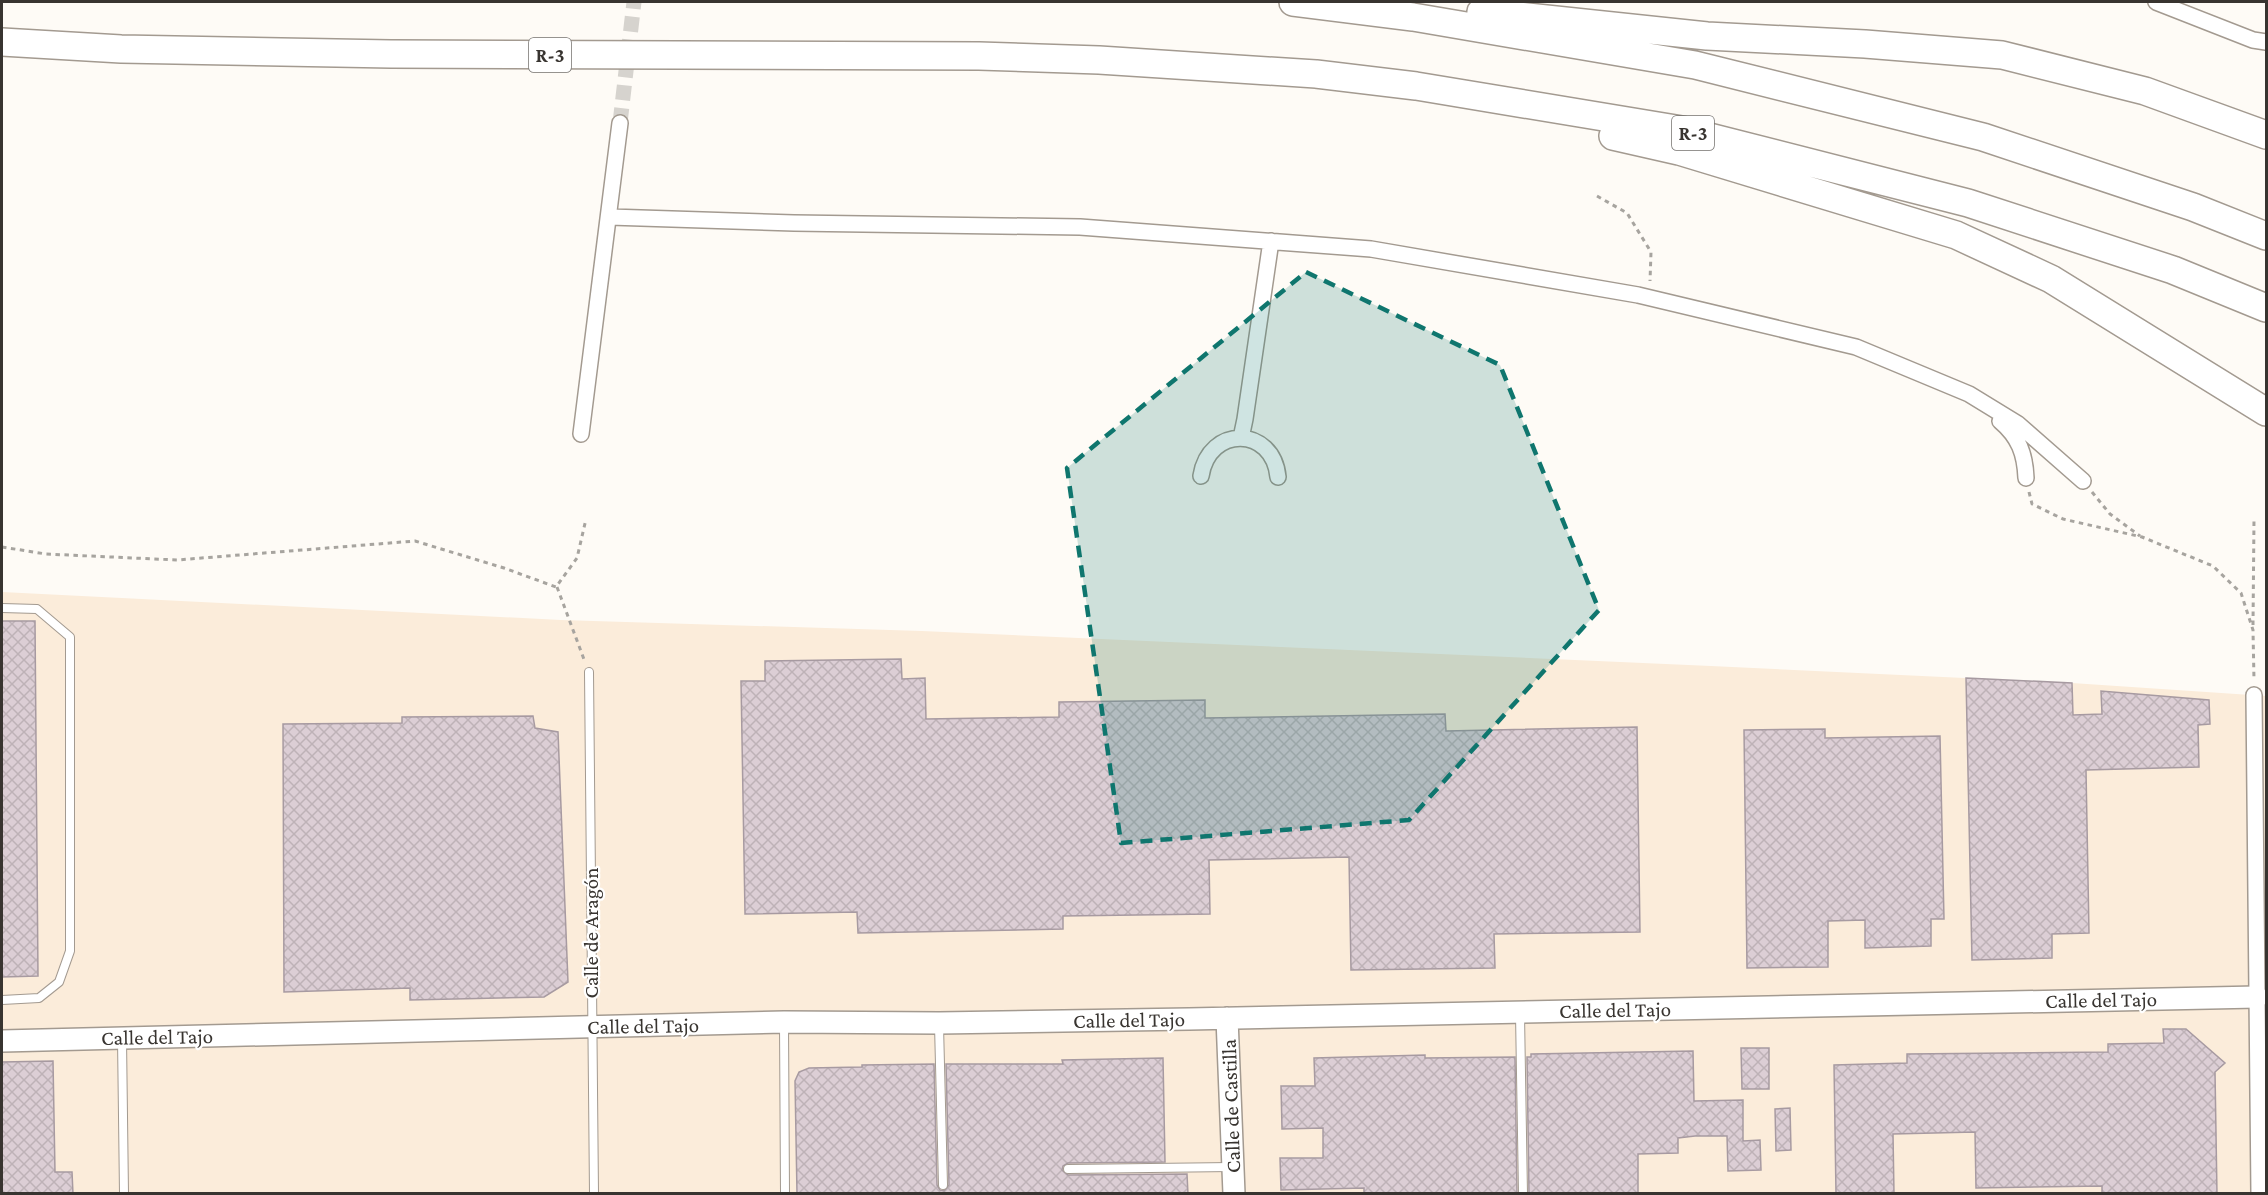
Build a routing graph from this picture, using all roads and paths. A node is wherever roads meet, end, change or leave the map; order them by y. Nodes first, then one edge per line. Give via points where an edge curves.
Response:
1 (1293, 2) edge
2 (1345, 2) edge
3 (2156, 2) edge
4 (2, 42) edge
5 (2266, 42) edge
6 (1099, 60) junction
7 (620, 123) tunnel mouth
8 (2266, 135) edge
9 (1597, 196) dead end
10 (610, 217) junction
11 (2266, 236) edge
12 (1271, 241) junction
13 (1650, 298) junction
14 (2266, 308) edge
15 (1969, 394) junction
16 (2266, 412) edge
17 (581, 434) dead end
18 (1241, 438) junction
19 (1202, 476) dead end
20 (1278, 477) dead end
21 (2026, 478) joint
22 (2083, 481) joint
23 (586, 519) dead end
24 (2254, 519) dead end
25 (2142, 537) junction
26 (2, 547) edge
27 (556, 587) junction
28 (2, 608) edge
29 (2253, 630) junction
30 (589, 672) joint
31 (2254, 695) joint
32 (2257, 997) junction
33 (2, 1000) edge
34 (1520, 1012) junction
35 (1227, 1018) junction
36 (784, 1023) junction
37 (939, 1023) junction
38 (592, 1027) junction
39 (122, 1038) junction
40 (2, 1041) edge
41 (1233, 1167) junction
42 (1068, 1169) dead end
43 (943, 1185) dead end
44 (124, 1194) edge
45 (594, 1194) edge
46 (784, 1194) edge
47 (1234, 1194) edge
48 (1523, 1194) edge
49 (2259, 1194) edge

1 - 11 highway via 1413,17 1695,65 1983,137 2193,207
2 - 8 highway via 1465,10 1707,36 2002,55 2145,91
3 - 5 street
4 - 6 highway, R-3 via 121,49 380,54
6 - 14 highway, R-3 via 1316,74 1416,86 1682,130 1968,203 2173,270
6 - 16 highway via 1542,120 1679,150 1956,235 2051,279
7 - 10 street
9 - 13 path via 1627,213 1651,252
10 - 12 street via 1080,227
10 - 17 street
12 - 13 street via 1371,249
12 - 18 street
13 - 15 street via 1856,347
15 - 21 street via 2012,431 2021,446
15 - 22 street via 2018,424
18 - 19 street via 1229,439 1213,448 1206,457
18 - 20 street via 1256,441 1269,452
21 - 25 path via 2032,504 2063,519
22 - 25 path via 2110,514
23 - 27 path via 577,558
24 - 29 path
25 - 29 path via 2213,566 2241,593
26 - 27 path via 46,554 177,560 415,541
27 - 30 path
28 - 33 lane via 37,609 70,637 70,951 59,982 39,998
29 - 31 path
30 - 38 lane, Calle de Aragón
31 - 32 street
32 - 34 street, Calle del Tajo
32 - 49 street
34 - 35 street, Calle del Tajo
34 - 48 lane
35 - 37 street, Calle del Tajo
35 - 41 street, Calle de Castilla
36 - 37 street, Calle del Tajo
36 - 38 street, Calle del Tajo
36 - 46 lane
37 - 43 lane
38 - 39 street, Calle del Tajo
38 - 45 lane, Calle de Aragón
39 - 40 street, Calle del Tajo
39 - 44 lane
41 - 42 lane
41 - 47 street, Calle de Castilla

